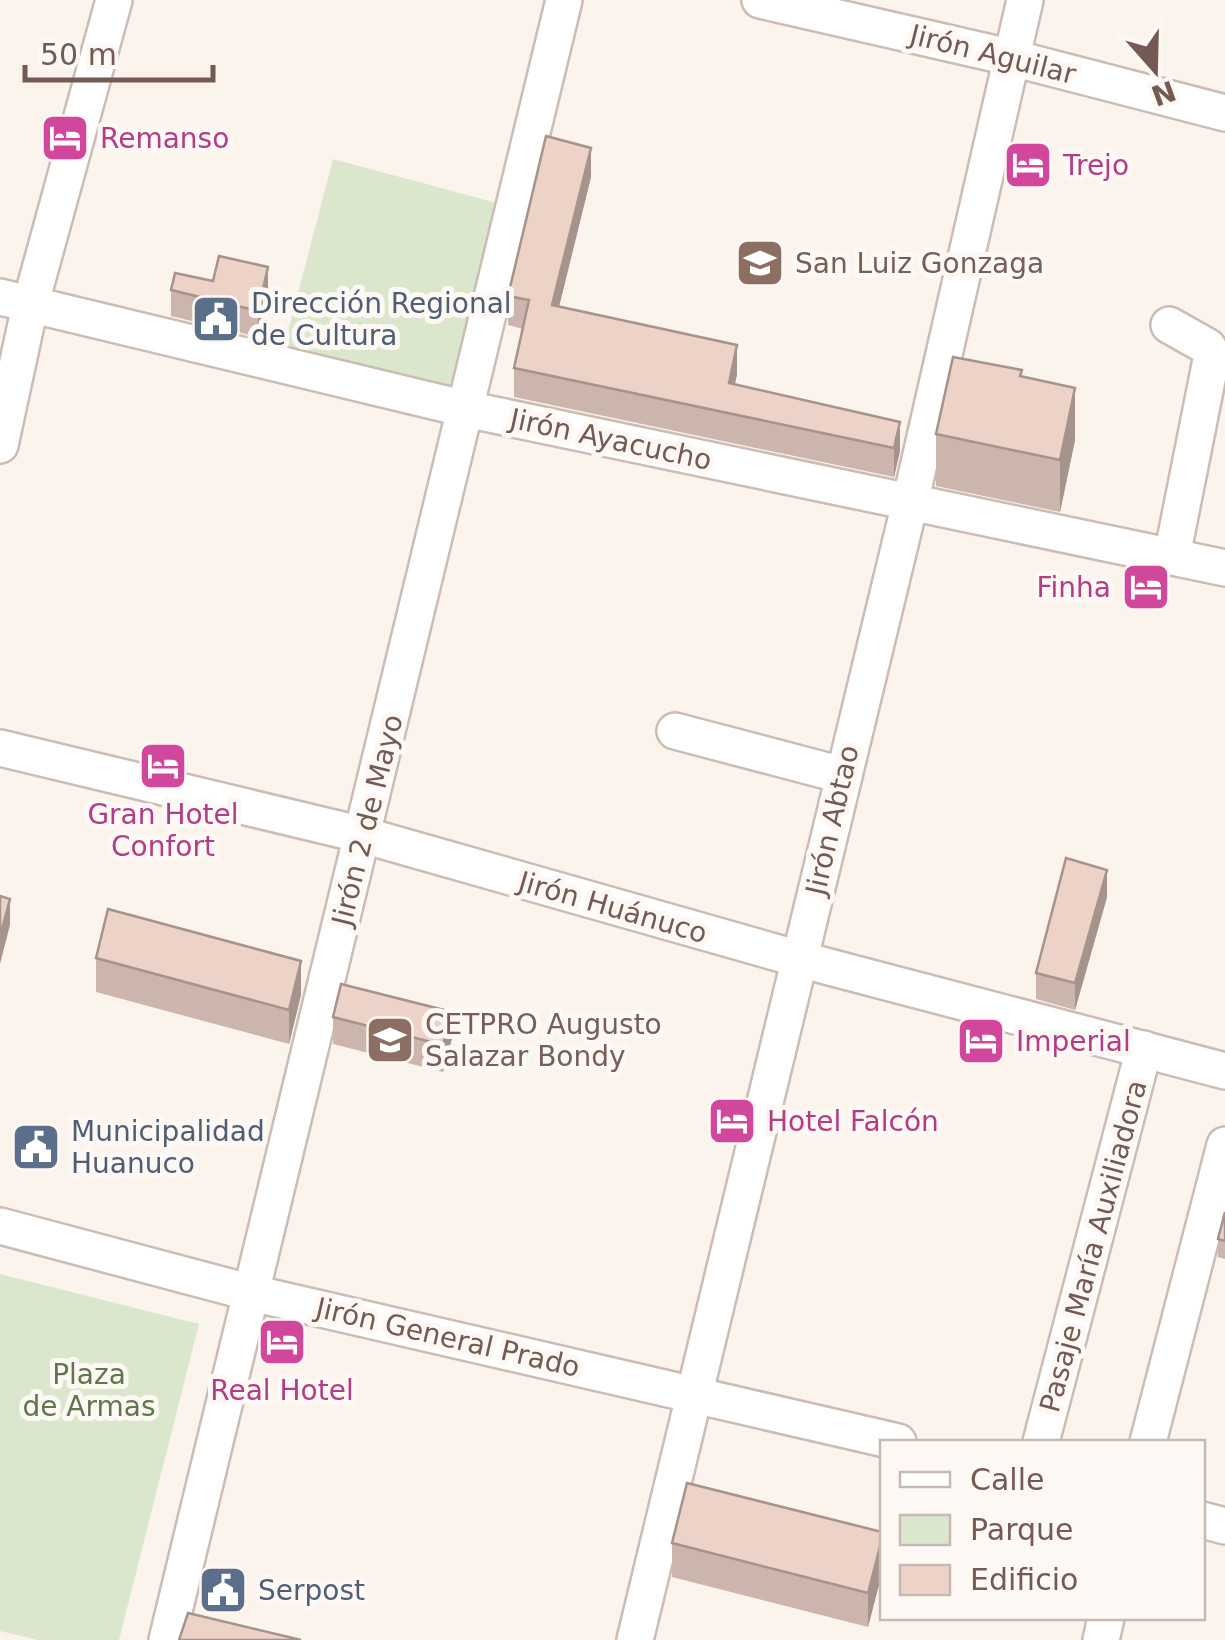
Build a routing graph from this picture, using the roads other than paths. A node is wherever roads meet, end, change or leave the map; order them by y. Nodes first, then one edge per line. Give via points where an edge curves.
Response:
1 (114, 0) edge
2 (564, 0) edge
3 (760, 0) edge
4 (1025, 0) edge
5 (1009, 57) junction
6 (1225, 113) edge
7 (15, 302) edge
8 (1170, 326) dead end
9 (466, 408) junction
10 (0, 445) edge
11 (910, 503) junction
12 (1172, 556) junction
13 (1225, 568) edge
14 (675, 732) dead end
15 (0, 748) edge
16 (842, 774) junction
17 (363, 835) junction
18 (798, 959) junction
19 (1144, 1050) junction
20 (1225, 1070) edge
21 (1225, 1145) edge
22 (0, 1226) edge
23 (252, 1292) junction
24 (696, 1393) junction
25 (890, 1440) edge
26 (1042, 1440) edge
27 (1149, 1440) edge
28 (167, 1640) edge
29 (635, 1640) edge

1 - 7 street
2 - 9 street, Jirón 2 de Mayo
3 - 5 street, Jirón Aguilar
4 - 5 street, Jirón Abtao
5 - 6 street, Jirón Aguilar
5 - 11 street, Jirón Abtao
7 - 9 street, Jirón Ayacucho
7 - 10 street
8 - 12 street via 1212,355
9 - 11 street, Jirón Ayacucho
9 - 17 street, Jirón 2 de Mayo
11 - 12 street, Jirón Ayacucho
11 - 16 street, Jirón Abtao
12 - 13 street, Jirón Ayacucho
14 - 16 street
15 - 17 street, Jirón Huánuco
16 - 18 street, Jirón Abtao
17 - 18 street, Jirón Huánuco
17 - 23 street, Jirón 2 de Mayo
18 - 19 street, Jirón Huánuco
18 - 24 street, Jirón Abtao
19 - 20 street, Jirón Huánuco
19 - 26 street, Pasaje María Auxiliadora
21 - 27 street
22 - 23 street, Jirón General Prado
23 - 24 street, Jirón General Prado
23 - 28 street, Jirón 2 de Mayo
24 - 25 street, Jirón General Prado
24 - 29 street, Jirón Abtao

